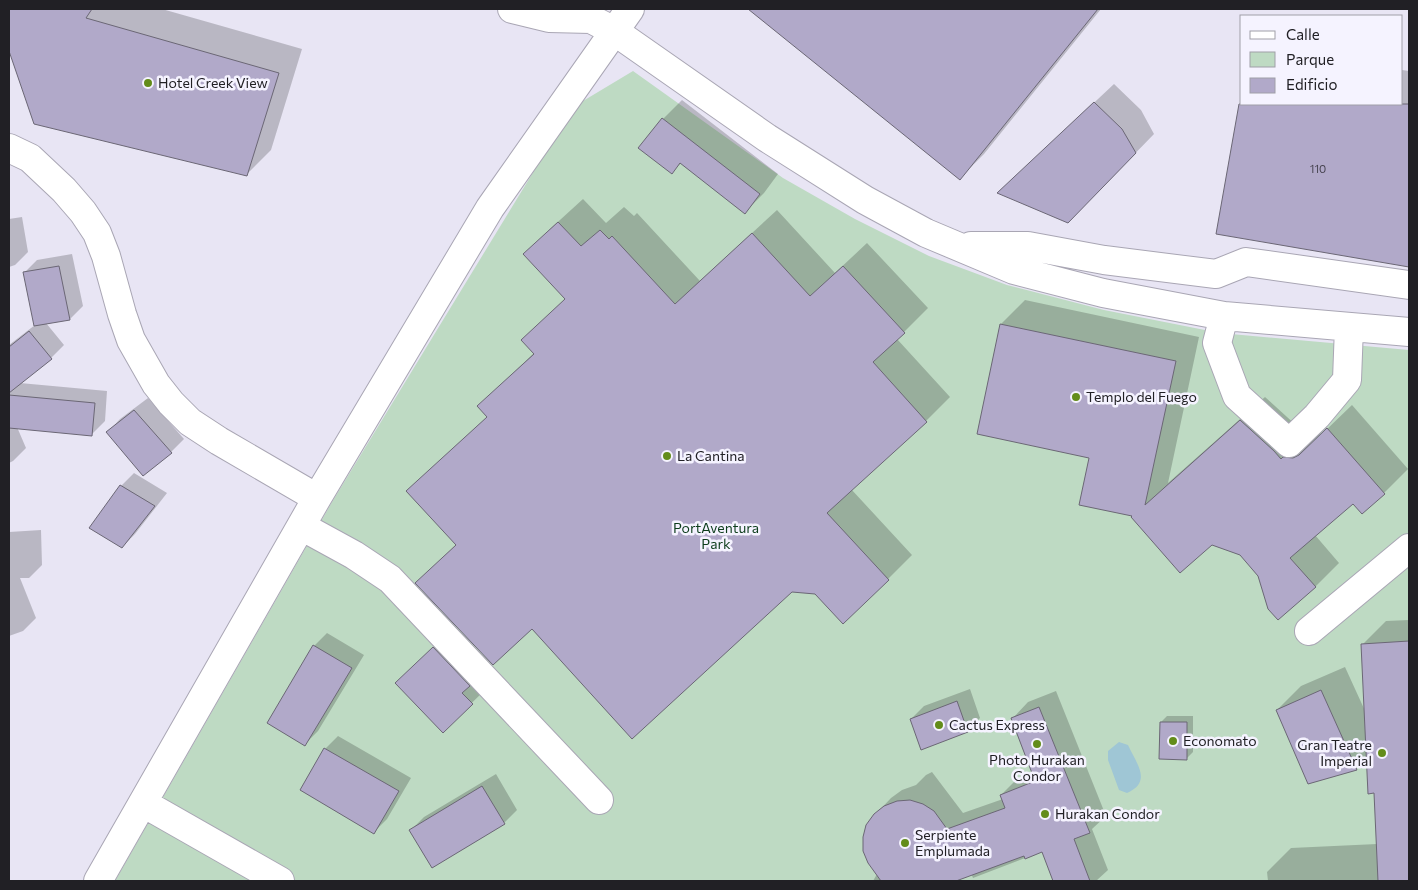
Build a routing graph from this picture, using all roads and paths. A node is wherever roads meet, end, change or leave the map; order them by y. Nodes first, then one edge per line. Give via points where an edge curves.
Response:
1 (512, 9) edge
2 (630, 9) edge
3 (614, 31) junction
4 (9, 148) edge
5 (957, 246) junction
6 (1409, 285) edge
7 (1224, 316) junction
8 (1349, 327) junction
9 (1409, 332) edge
10 (317, 498) junction
11 (301, 526) junction
12 (1409, 548) edge
13 (1309, 631) dead end
14 (599, 800) dead end
15 (143, 803) junction
16 (98, 881) edge
17 (280, 881) edge

1 - 3 lane via 549,18 591,19
2 - 3 lane
3 - 5 lane via 767,138 865,200
3 - 10 lane via 490,208
4 - 10 lane via 30,158 77,205 97,233 130,340 156,384 172,403 190,422 218,441
5 - 6 lane via 1028,246 1104,260 1216,274 1246,262
5 - 7 lane via 1014,270 1103,293
7 - 8 lane
7 - 8 lane via 1217,343 1237,396 1289,443 1317,416 1346,380
8 - 9 lane
10 - 11 lane
11 - 14 lane via 354,555 390,580
11 - 15 lane
12 - 13 lane
15 - 16 lane
15 - 17 lane

